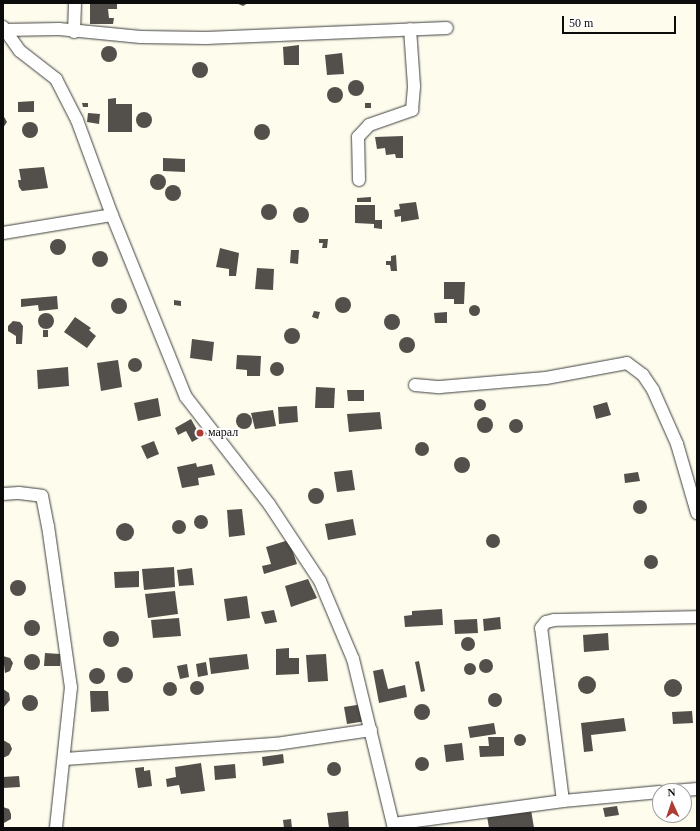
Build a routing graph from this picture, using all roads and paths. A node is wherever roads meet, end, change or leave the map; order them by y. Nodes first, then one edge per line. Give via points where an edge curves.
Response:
1 (75, 3) edge
2 (4, 28) edge
3 (448, 28) dead end
4 (410, 30) junction
5 (74, 32) junction
6 (359, 180) dead end
7 (112, 215) junction
8 (3, 233) edge
9 (416, 385) dead end
10 (3, 494) edge
11 (697, 513) edge
12 (697, 617) edge
13 (371, 730) junction
14 (65, 759) junction
15 (652, 793) edge
16 (563, 800) junction
17 (393, 826) edge
18 (56, 828) edge

1 - 5 street
2 - 5 street
2 - 7 street via 20,51 56,79 77,120
3 - 4 street
4 - 5 street via 206,38
4 - 6 street via 414,86 412,110 369,125 358,137
7 - 8 street
7 - 13 street via 186,397 269,504 320,581 353,659
9 - 11 street via 440,387 546,378 627,363 643,375 653,390 677,444
10 - 14 street via 42,496 71,687
12 - 16 street via 554,620 546,622 541,628
13 - 14 street via 276,744
13 - 17 street
14 - 18 street
15 - 16 street
16 - 17 street

